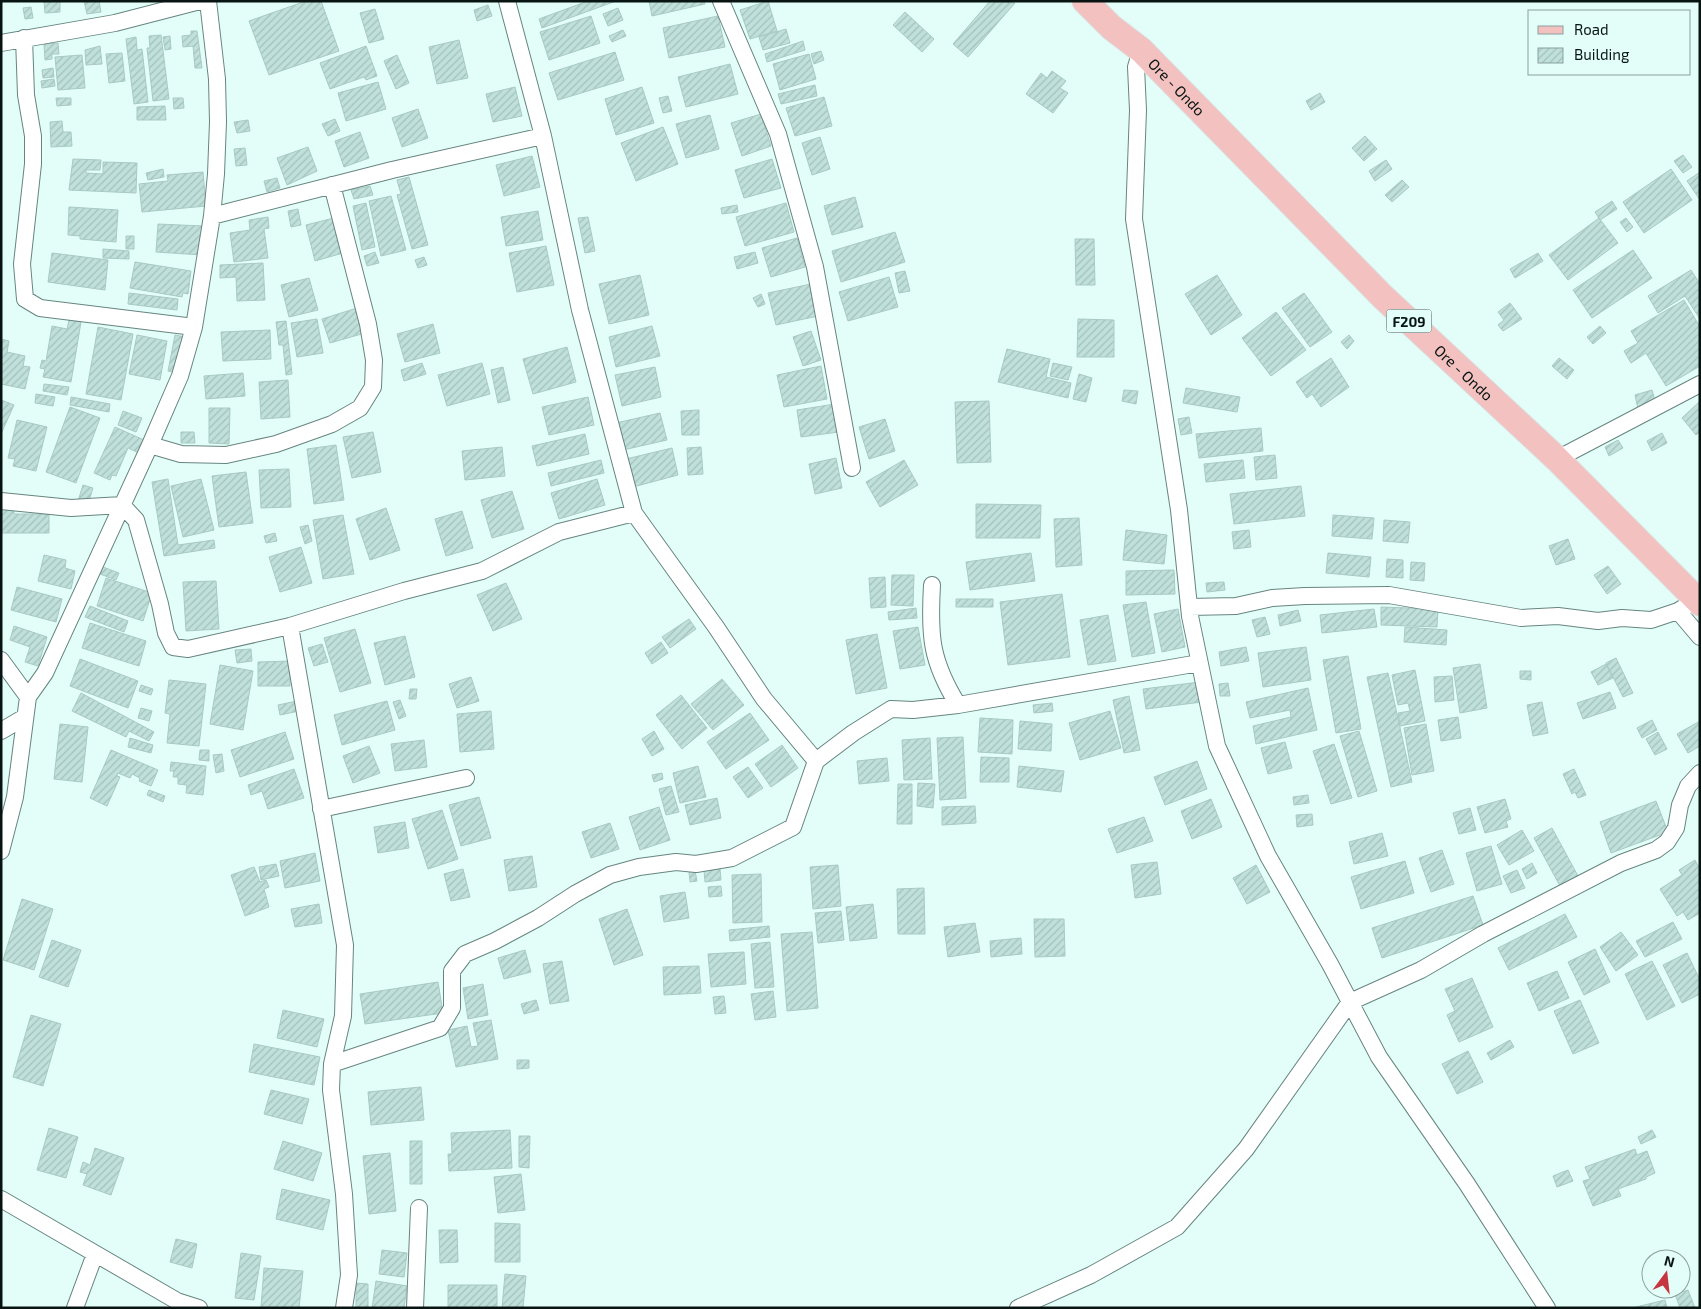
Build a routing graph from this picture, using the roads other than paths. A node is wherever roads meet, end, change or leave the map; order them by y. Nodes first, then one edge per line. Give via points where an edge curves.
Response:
1 (200, 1) edge
2 (208, 1) edge
3 (720, 1) edge
4 (1085, 1) edge
5 (1105, 1) edge
6 (513, 2) edge
7 (24, 38) junction
8 (1132, 42) junction
9 (1, 43) edge
10 (544, 136) junction
11 (332, 185) junction
12 (212, 216) junction
13 (194, 327) junction
14 (1700, 384) edge
15 (150, 445) junction
16 (1557, 459) junction
17 (852, 468) dead end
18 (1, 501) edge
19 (122, 505) junction
20 (634, 514) junction
21 (932, 585) dead end
22 (1691, 605) edge
23 (1189, 607) junction
24 (290, 626) junction
25 (1700, 637) edge
26 (1, 660) edge
27 (1199, 663) junction
28 (28, 697) junction
29 (958, 706) junction
30 (25, 716) junction
31 (1, 731) edge
32 (816, 761) junction
33 (1700, 773) edge
34 (466, 778) dead end
35 (321, 809) junction
36 (1, 851) edge
37 (1350, 1002) junction
38 (332, 1064) junction
39 (1, 1199) edge
40 (419, 1208) dead end
41 (95, 1254) junction
42 (75, 1308) edge
43 (199, 1308) edge
44 (344, 1308) edge
45 (415, 1308) edge
46 (1018, 1308) edge
47 (1547, 1308) edge

1 - 7 street via 115,23
2 - 12 street via 214,42 218,122
3 - 17 street via 781,143 815,267
4 - 8 main road, F209 via 1111,27
5 - 8 main road, F209
6 - 10 street
7 - 9 street
7 - 13 street via 26,95 33,136 22,264 25,300 40,308
8 - 16 main road, Ore - Ondo / F209 via 1383,297
8 - 23 street via 1138,110 1134,219 1179,510
10 - 11 street
10 - 20 street via 580,310
11 - 12 street
11 - 15 street via 368,324 374,360 373,387 360,408 332,424 276,444 226,455 181,454
12 - 13 street
13 - 15 street via 180,376
14 - 16 street
15 - 19 street
16 - 22 main road, Ore - Ondo / F209
18 - 19 street via 71,508
19 - 24 street via 136,520 166,633 173,647 188,649
19 - 28 street via 49,665
20 - 24 street via 560,532 482,571
20 - 32 street via 764,699
21 - 29 street via 930,624 934,654 944,682
22 - 23 street via 1651,620 1558,616 1521,618 1389,595 1305,596 1272,598 1236,606
22 - 25 street
23 - 27 street
24 - 35 street
26 - 28 street
27 - 29 street
27 - 37 street via 1217,746 1268,856
28 - 30 street
29 - 32 street via 892,709 852,733
30 - 31 street
30 - 36 street via 15,797
32 - 38 street via 793,828 732,858 696,864 676,862 638,867 610,875 538,918 465,954 452,971 452,1008 440,1028
33 - 37 street via 1688,786 1676,828 1667,842 1656,850 1621,863 1421,970
34 - 35 street
35 - 38 street via 346,945 342,1016
37 - 46 street via 1246,1149 1177,1226 1091,1275
37 - 47 street via 1379,1056
38 - 44 street via 332,1112 344,1194 349,1275
39 - 41 street
40 - 45 street
41 - 42 street
41 - 43 street via 177,1301

